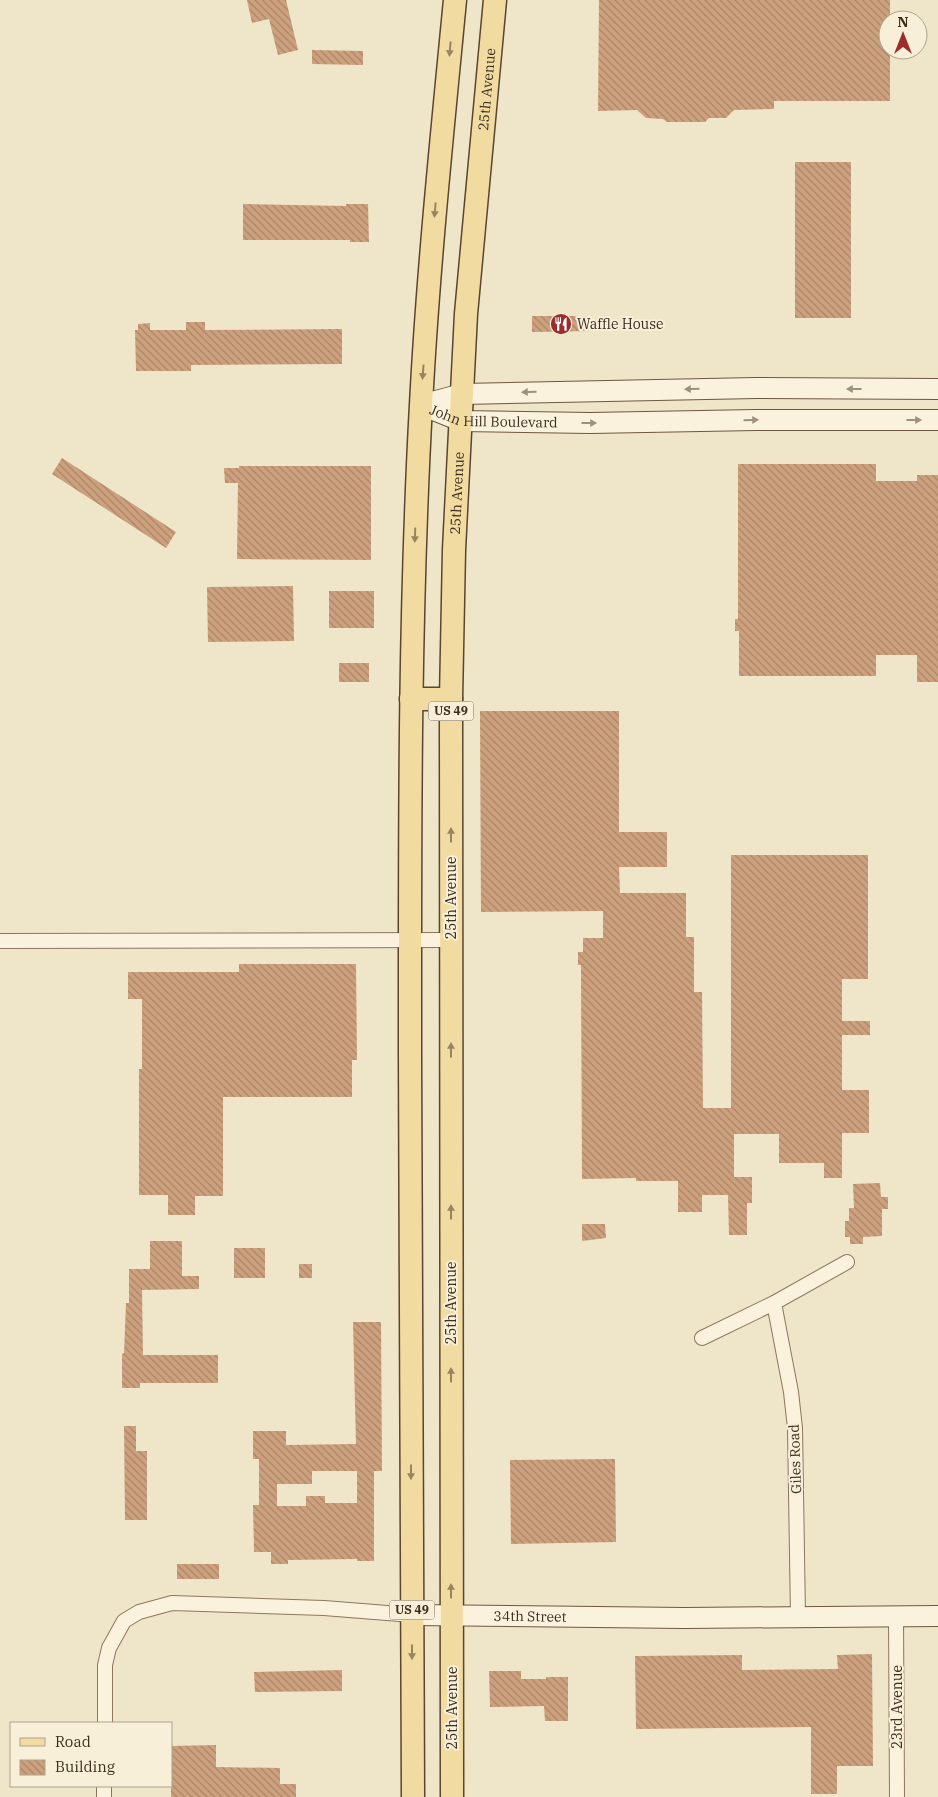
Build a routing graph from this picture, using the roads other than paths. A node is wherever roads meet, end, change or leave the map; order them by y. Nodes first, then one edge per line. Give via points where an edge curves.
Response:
1 (455, 0) edge
2 (495, 0) edge
3 (938, 389) edge
4 (462, 394) junction
5 (421, 405) junction
6 (938, 420) edge
7 (461, 421) junction
8 (411, 699) junction
9 (451, 699) junction
10 (410, 940) junction
11 (450, 940) junction
12 (0, 941) edge
13 (847, 1262) dead end
14 (774, 1303) junction
15 (702, 1338) dead end
16 (412, 1615) junction
17 (451, 1615) junction
18 (896, 1616) junction
19 (938, 1616) edge
20 (798, 1617) junction
21 (104, 1722) edge
22 (412, 1797) edge
23 (452, 1797) edge
24 (897, 1797) edge

1 -> 5 main road, US 49
2 - 4 main road, 25th Avenue / US 49 via 467,304
3 -> 4 street, John Hill Boulevard via 756,388
4 - 5 street, John Hill Boulevard
4 - 7 main road, 25th Avenue / US 49
5 - 7 street, John Hill Boulevard
5 -> 8 main road, US 49
7 -> 6 street, John Hill Boulevard
7 - 9 main road, 25th Avenue / US 49
8 - 9 main road
8 - 10 main road, US 49
11 -> 9 main road, 25th Avenue / US 49
10 - 11 street
10 - 12 street
10 -> 16 main road, US 49
17 -> 11 main road, 25th Avenue / US 49
13 - 14 street
14 - 15 street
14 - 20 street, Giles Road via 796,1428
16 - 17 street, 34th Street
16 - 21 street, 34th Street via 324,1608 172,1604 139,1612 124,1621 109,1648 105,1665
16 -> 22 main road, US 49
17 - 20 street, 34th Street
17 - 23 main road, 25th Avenue / US 49
18 - 19 street, 34th Street
18 - 20 street, 34th Street
18 - 24 street, 23rd Avenue

